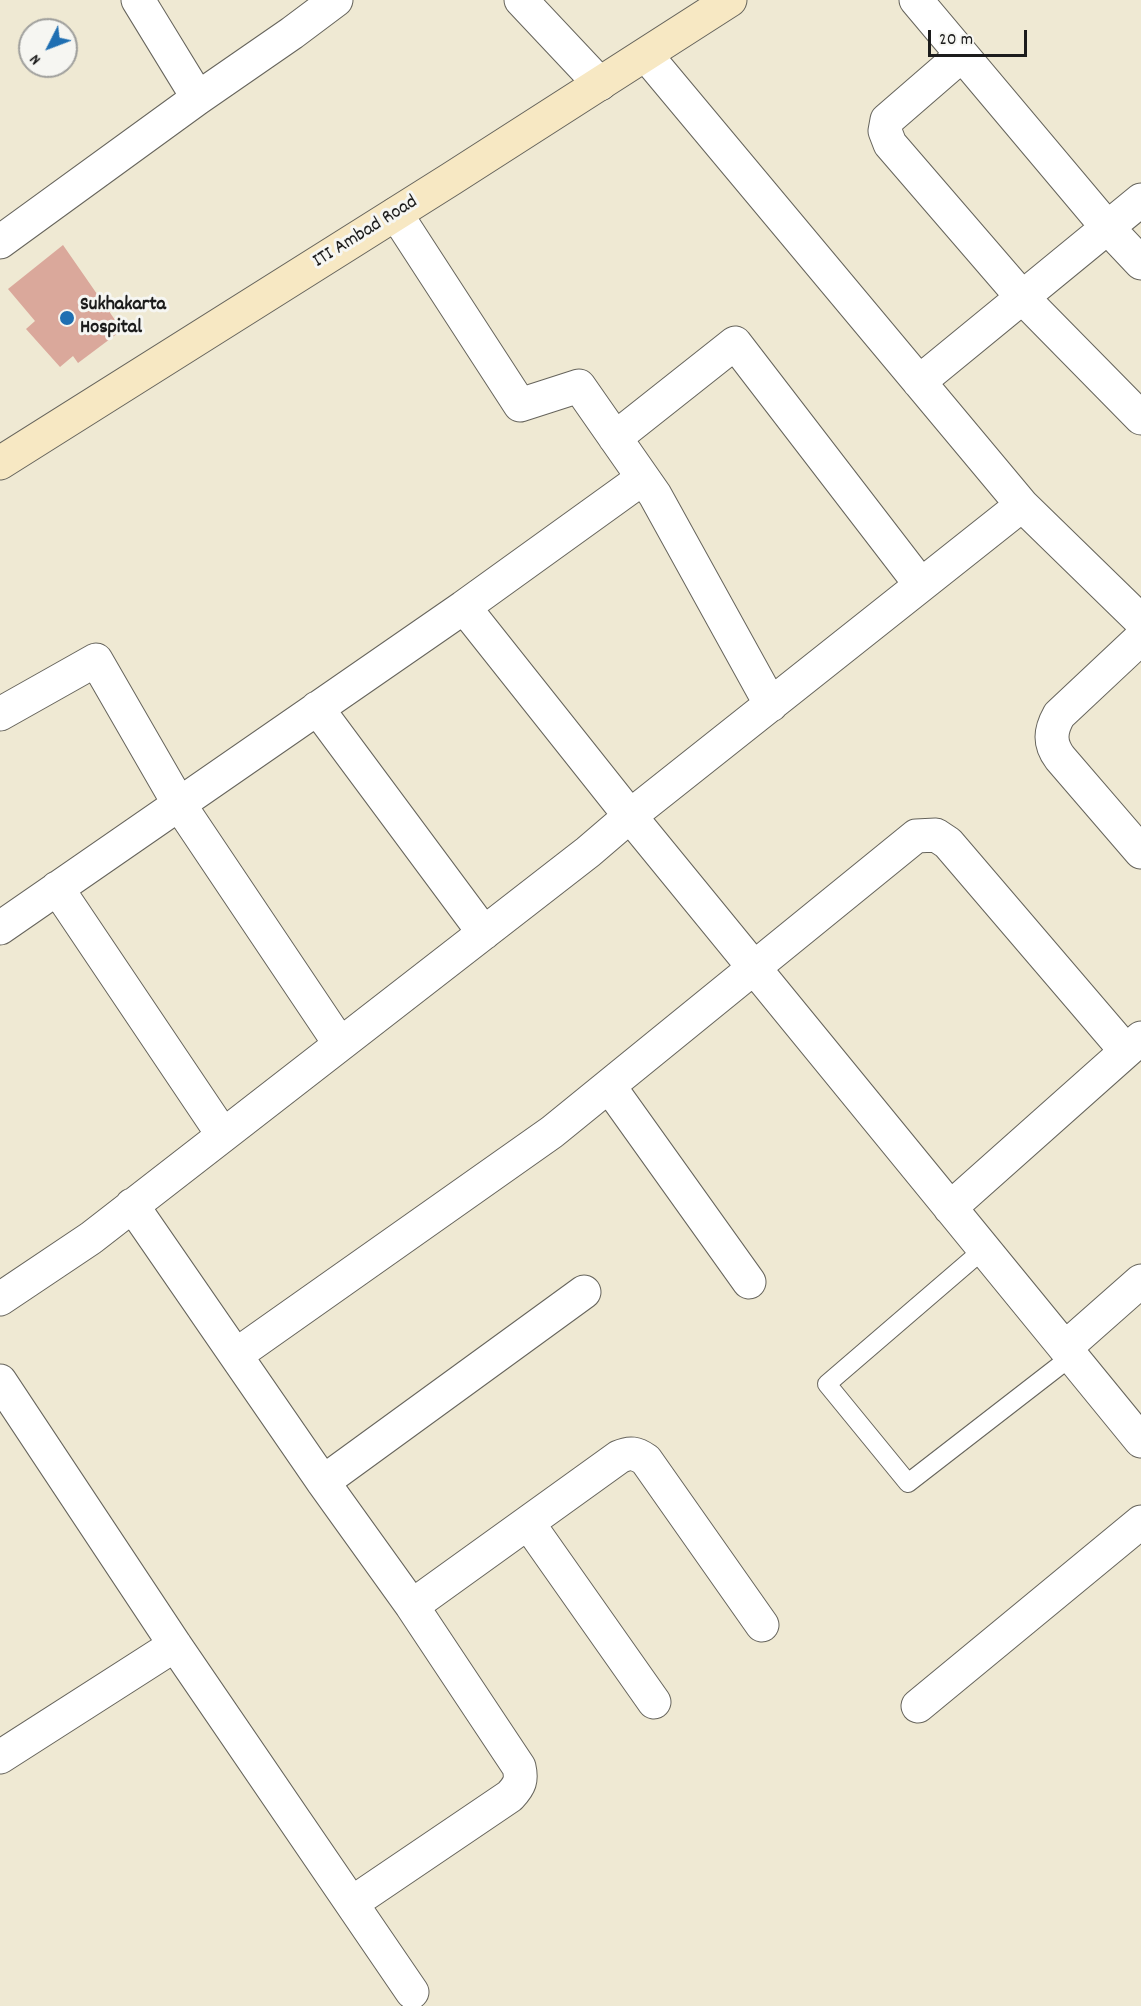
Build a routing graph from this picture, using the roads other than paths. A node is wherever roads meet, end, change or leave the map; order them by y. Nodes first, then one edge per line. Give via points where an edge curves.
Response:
1 (138, 0) edge
2 (336, 0) edge
3 (521, 0) edge
4 (730, 0) edge
5 (916, 0) edge
6 (646, 54) junction
7 (962, 55) junction
8 (600, 84) junction
9 (198, 98) junction
10 (1141, 200) edge
11 (396, 214) junction
12 (1107, 227) junction
13 (0, 242) edge
14 (1141, 263) edge
15 (1022, 297) junction
16 (919, 382) junction
17 (1141, 418) edge
18 (615, 438) junction
19 (0, 463) edge
20 (643, 478) junction
21 (1022, 505) junction
22 (921, 585) junction
23 (464, 607) junction
24 (1141, 621) edge
25 (1141, 638) edge
26 (771, 705) junction
27 (317, 708) junction
28 (0, 714) edge
29 (179, 804) junction
30 (630, 816) junction
31 (1141, 852) edge
32 (57, 888) junction
33 (0, 928) edge
34 (484, 933) junction
35 (755, 968) junction
36 (340, 1044) junction
37 (1134, 1044) edge
38 (609, 1086) junction
39 (223, 1135) junction
40 (132, 1205) junction
41 (950, 1208) junction
42 (984, 1249) junction
43 (1141, 1281) edge
44 (749, 1282) dead end
45 (584, 1292) dead end
46 (0, 1299) edge
47 (1068, 1352) junction
48 (236, 1354) junction
49 (0, 1380) edge
50 (1141, 1442) edge
51 (323, 1482) junction
52 (1141, 1522) edge
53 (528, 1523) junction
54 (412, 1606) junction
55 (762, 1625) dead end
56 (175, 1645) junction
57 (654, 1702) dead end
58 (918, 1706) dead end
59 (1, 1754) edge
60 (352, 1903) junction
61 (412, 1992) dead end

1 - 9 street
2 - 9 street
3 - 8 street
4 - 6 street, ITI Ambad Road
5 - 7 street
6 - 8 street, ITI Ambad Road
6 - 16 street
7 - 12 street
7 - 15 street via 887,120 885,131 890,144
8 - 11 street, ITI Ambad Road
9 - 13 street
10 - 12 street
11 - 18 street via 520,405 579,386
11 - 19 street, ITI Ambad Road
12 - 14 street
12 - 15 street
15 - 16 street
15 - 17 street
16 - 21 street
18 - 20 street
18 - 22 street via 735,343
20 - 23 street
20 - 26 street
21 - 22 street
21 - 24 street
22 - 26 street
23 - 27 street
23 - 30 street
25 - 31 street via 1059,715 1051,738 1060,758
26 - 30 street
27 - 29 street
27 - 34 street
28 - 29 street via 96,660
29 - 32 street
29 - 36 street
30 - 34 street
30 - 35 street
32 - 33 street
32 - 39 street
34 - 36 street
35 - 37 street via 916,836 936,835 948,843
35 - 38 street
35 - 41 street
36 - 39 street
37 - 41 street
38 - 44 street
38 - 48 street via 552,1132
39 - 40 street
40 - 46 street via 91,1238
40 - 48 street
41 - 42 street
42 - 47 street
42 - 47 lane via 826,1384 908,1483
43 - 47 street
45 - 51 street
47 - 50 street
48 - 51 street
49 - 56 street
51 - 54 street
52 - 58 street
53 - 54 street
53 - 55 street via 619,1457 637,1454 646,1460
53 - 57 street
54 - 60 street via 519,1767 522,1779 510,1796
56 - 59 street
56 - 60 street
60 - 61 street

